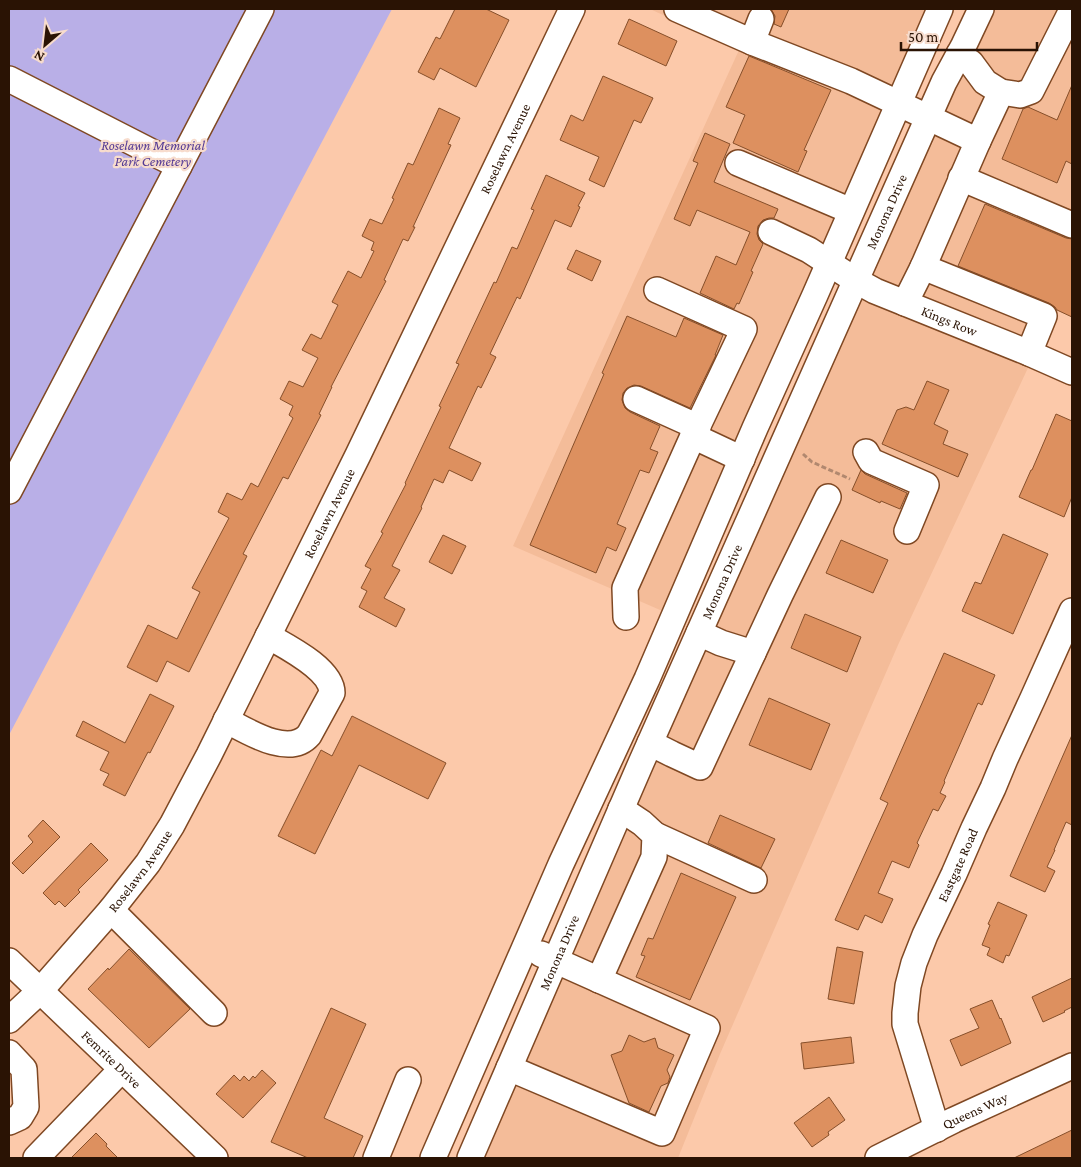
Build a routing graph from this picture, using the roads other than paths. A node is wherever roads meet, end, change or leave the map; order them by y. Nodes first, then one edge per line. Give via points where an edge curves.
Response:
1 (261, 9) edge
2 (572, 9) edge
3 (677, 9) edge
4 (940, 9) edge
5 (981, 9) edge
6 (1072, 10) edge
7 (761, 19) dead end
8 (752, 42) junction
9 (959, 54) junction
10 (9, 79) edge
11 (1001, 92) junction
12 (899, 105) junction
13 (928, 118) junction
14 (978, 141) junction
15 (738, 163) dead end
16 (179, 166) junction
17 (961, 178) junction
18 (851, 210) junction
19 (1072, 225) edge
20 (771, 232) dead end
21 (829, 263) junction
22 (923, 266) junction
23 (855, 280) junction
24 (657, 290) dead end
25 (905, 303) junction
26 (1029, 352) junction
27 (1072, 372) edge
28 (636, 399) dead end
29 (696, 431) junction
30 (866, 452) dead end
31 (742, 459) junction
32 (9, 491) edge
33 (828, 497) dead end
34 (907, 531) dead end
35 (1072, 610) edge
36 (626, 617) dead end
37 (699, 633) junction
38 (268, 636) junction
39 (752, 653) junction
40 (226, 720) junction
41 (650, 742) junction
42 (621, 809) junction
43 (654, 835) junction
44 (754, 880) dead end
45 (111, 910) junction
46 (525, 947) junction
47 (9, 961) edge
48 (555, 961) junction
49 (599, 980) junction
50 (40, 991) junction
51 (214, 1013) dead end
52 (9, 1020) edge
53 (9, 1053) edge
54 (1072, 1066) edge
55 (509, 1068) junction
56 (122, 1069) junction
57 (408, 1080) dead end
58 (9, 1122) edge
59 (937, 1129) junction
60 (36, 1158) edge
61 (215, 1158) edge
62 (376, 1158) edge
63 (433, 1158) edge
64 (470, 1158) edge
65 (878, 1158) edge

1 - 16 street
2 - 38 street, Roselawn Avenue
3 - 8 street
4 - 12 street, Monona Drive
5 - 9 street, Monona Drive
6 - 11 street via 1031,91 1020,95
7 - 8 street
8 - 12 street via 851,81
9 - 11 street via 971,63 985,82
9 - 13 street, Monona Drive
10 - 16 street
11 - 14 street
12 - 13 street
12 - 18 street, Monona Drive
13 - 14 street
13 - 23 street, Monona Drive
14 - 17 street
15 - 18 street
16 - 32 street
17 - 19 street
17 - 22 street
18 - 21 street, Monona Drive
20 - 21 street, Kings Row
21 - 23 street, Kings Row
21 - 31 street, Monona Drive
22 - 25 street
22 - 26 street via 1044,316
23 - 25 street, Kings Row
23 - 37 street, Monona Drive
24 - 29 street via 744,329
25 - 26 street, Kings Row
26 - 27 street, Kings Row
28 - 29 street
29 - 31 street
29 - 36 street via 625,588
30 - 34 street via 871,461 926,486
31 - 46 street, Monona Drive via 651,672
33 - 39 street
35 - 59 street, Eastgate Road via 912,970 905,1024
37 - 39 street
37 - 41 street, Monona Drive
38 - 40 street, Roselawn Avenue
38 - 40 street via 302,655 324,675 332,693 309,735 296,743 285,744 260,738
39 - 41 street via 700,767
40 - 45 street, Roselawn Avenue via 172,825 148,864
41 - 42 street, Monona Drive
42 - 43 street
42 - 48 street, Monona Drive
43 - 44 street
43 - 49 street via 654,857
45 - 50 street, Roselawn Avenue
45 - 51 street
46 - 48 street
46 - 63 street, Monona Drive
47 - 50 street, Femrite Drive
48 - 49 street
48 - 55 street, Monona Drive
49 - 55 street via 706,1028 662,1133
50 - 52 street, Roselawn Avenue
50 - 56 street, Femrite Drive
53 - 58 street via 24,1069 26,1108 20,1117
54 - 59 street, Queens Way
55 - 64 street, Monona Drive
56 - 60 street
56 - 61 street, Femrite Drive
57 - 62 street
59 - 65 street, Queens Way

